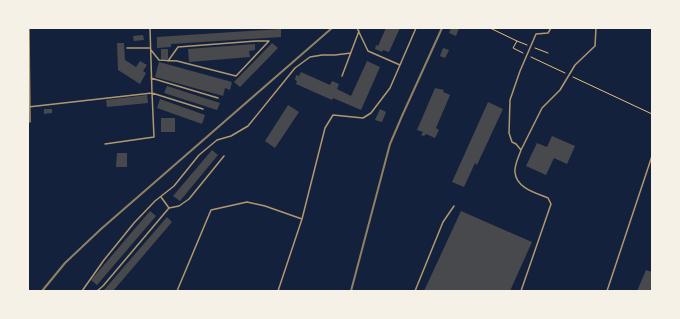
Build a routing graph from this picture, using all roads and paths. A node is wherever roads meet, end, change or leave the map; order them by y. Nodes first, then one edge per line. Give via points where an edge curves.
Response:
1 (29, 28) edge
2 (150, 28) edge
3 (357, 28) edge
4 (416, 28) edge
5 (551, 28) edge
6 (596, 28) edge
7 (359, 31) junction
8 (127, 48) dead end
9 (150, 49) junction
10 (351, 53) junction
11 (168, 61) junction
12 (400, 65) junction
13 (342, 76) dead end
14 (151, 78) junction
15 (152, 93) junction
16 (218, 98) dead end
17 (29, 107) edge
18 (203, 109) dead end
19 (30, 122) dead end
20 (105, 144) dead end
21 (521, 150) junction
22 (224, 156) dead end
23 (652, 156) edge
24 (161, 197) junction
25 (454, 206) dead end
26 (169, 208) junction
27 (302, 219) junction
28 (82, 291) edge
29 (97, 291) edge
30 (176, 291) edge
31 (278, 291) edge
32 (415, 291) edge
33 (521, 291) edge
34 (607, 291) edge

1 - 17 lane
2 - 9 lane
3 - 7 lane
4 - 12 lane
5 - 21 lane via 548,33 536,34 510,100 509,133 512,142
6 - 21 lane via 595,46 575,65 560,90 542,108
7 - 10 lane
7 - 12 lane via 368,51
8 - 9 lane
9 - 11 lane via 159,60
9 - 14 lane
10 - 13 lane
10 - 24 lane via 310,57 295,68 248,126 231,136 217,140 199,155 174,186
11 - 11 lane via 236,76 269,41 178,47
12 - 27 lane via 390,88 371,113 363,118 334,115 325,128
14 - 15 lane
14 - 16 lane
15 - 17 lane
15 - 18 lane
15 - 20 lane via 154,137
17 - 19 lane
21 - 33 lane via 515,171 518,182 528,190 548,198 551,204
22 - 26 lane via 189,199 180,206
23 - 34 lane
24 - 26 lane
24 - 28 lane via 134,223
25 - 32 lane via 443,222
26 - 29 lane
27 - 30 lane via 246,202 210,210
27 - 31 lane

